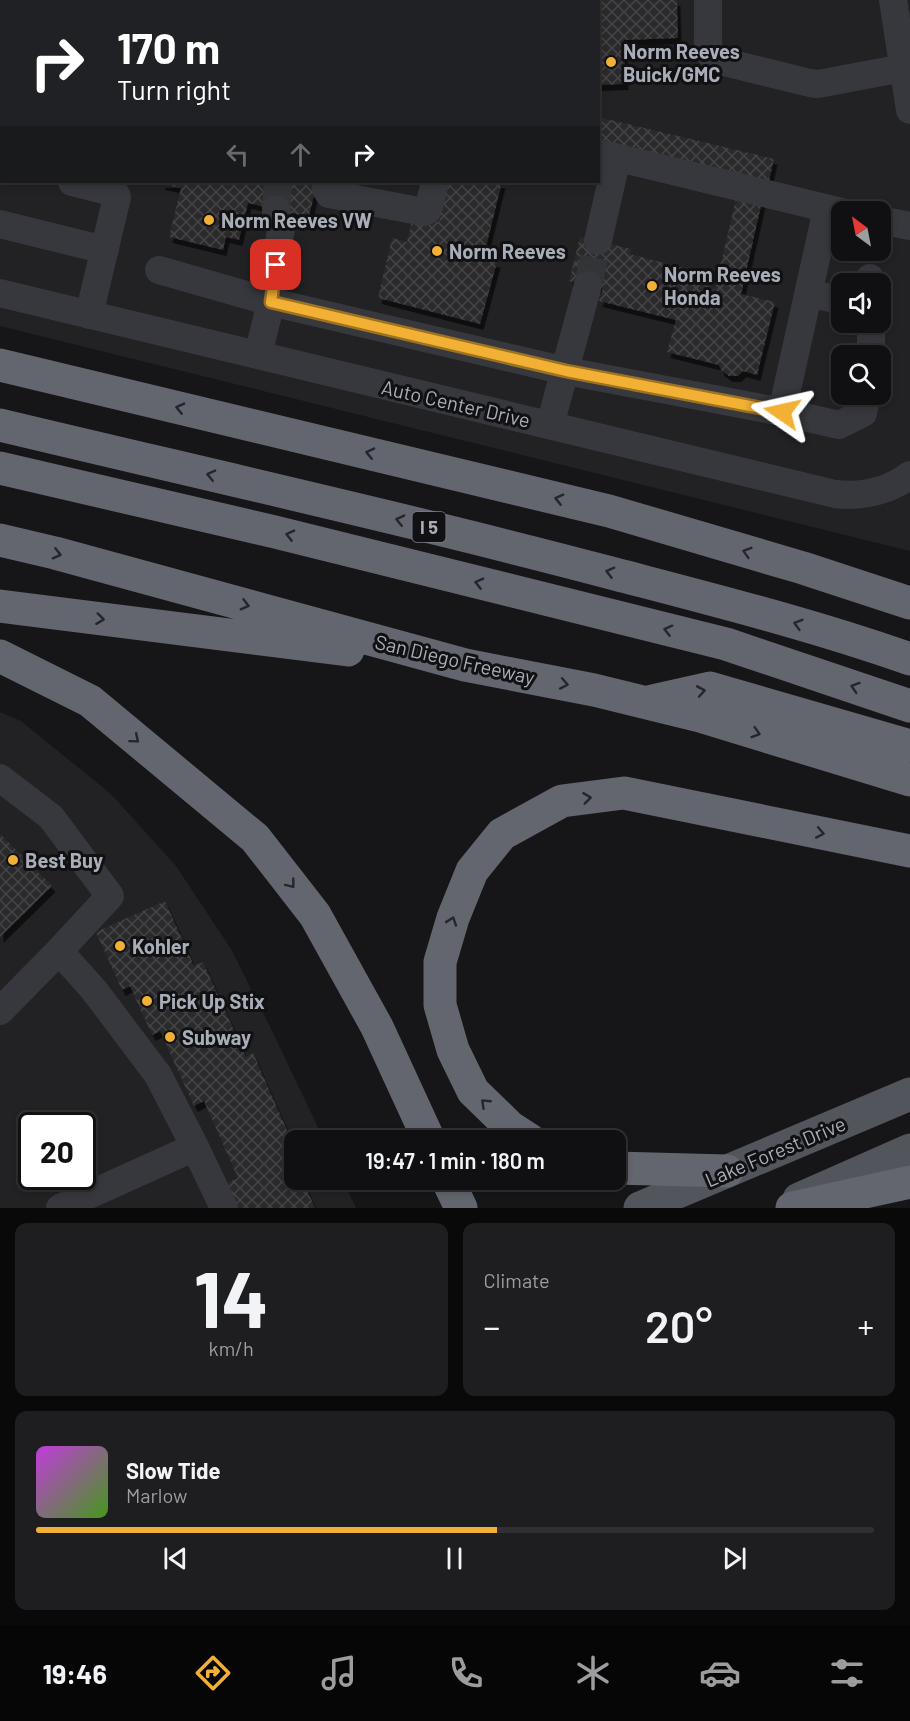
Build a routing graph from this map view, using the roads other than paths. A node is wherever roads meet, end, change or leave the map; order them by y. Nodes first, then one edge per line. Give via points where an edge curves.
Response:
1 (708, 0) edge
2 (892, 0) edge
3 (903, 68) junction
4 (910, 110) edge
5 (608, 156) edge
6 (81, 183) edge
7 (327, 183) edge
8 (435, 183) edge
9 (117, 187) edge
10 (831, 209) edge
11 (276, 210) tunnel mouth
12 (831, 220) edge
13 (891, 222) edge
14 (0, 224) edge
15 (910, 226) edge
16 (598, 241) tunnel mouth
17 (105, 250) junction
18 (159, 270) dead end
19 (588, 285) tunnel mouth
20 (0, 293) edge
21 (809, 293) junction
22 (831, 298) edge
23 (271, 302) junction
24 (89, 315) junction
25 (258, 355) junction
26 (0, 365) edge
27 (566, 371) junction
28 (865, 405) edge
29 (782, 412) junction
30 (0, 425) edge
31 (550, 425) junction
32 (0, 468) edge
33 (910, 475) edge
34 (0, 540) edge
35 (910, 603) edge
36 (0, 606) edge
37 (0, 656) edge
38 (910, 659) edge
39 (465, 665) junction
40 (644, 703) junction
41 (910, 706) edge
42 (910, 746) edge
43 (0, 778) edge
44 (910, 780) edge
45 (910, 851) edge
46 (59, 951) junction
47 (0, 1011) edge
48 (910, 1095) edge
49 (424, 1130) edge
50 (515, 1130) edge
51 (195, 1147) junction
52 (910, 1150) edge
53 (626, 1168) edge
54 (727, 1171) junction
55 (910, 1182) edge
56 (452, 1190) edge
57 (88, 1202) edge
58 (60, 1208) edge
59 (224, 1208) edge
60 (461, 1208) edge
61 (640, 1208) edge
62 (778, 1208) edge
63 (792, 1208) edge

1 - 3 street via 708,45 711,55 720,61 810,84
2 - 3 street
3 - 4 street
5 - 10 street
5 - 16 street
6 - 9 street
7 - 8 street via 329,194 424,213
9 - 17 street
11 - 23 street via 281,228
12 - 21 street
13 - 15 street
14 - 17 street
17 - 24 street
18 - 23 street
19 - 27 street
20 - 24 street, Auto Center Drive
21 - 22 street
21 - 29 street
23 - 25 street
23 - 27 street
24 - 25 street, Auto Center Drive
25 - 31 street, Auto Center Drive
35 -> 26 highway via 609,511
27 - 29 street
27 - 31 street
28 - 29 street via 863,413 839,425
38 -> 30 highway, I 5 via 844,636 562,560
31 - 33 street, Auto Center Drive via 835,494 875,492
41 -> 32 highway via 726,644
34 -> 39 highway, San Diego Freeway
36 -> 39 highway
37 -> 49 highway via 90,701 255,838 315,915 377,1027
39 -> 40 highway, San Diego Freeway
40 -> 42 highway via 710,688
40 -> 44 highway, San Diego Freeway via 700,716
43 - 46 street via 51,817 110,896
50 -> 45 highway via 473,1091 453,1050 440,1005 440,962 453,918 472,871 502,834 562,801 624,793
46 - 47 street
46 - 51 street via 94,990 158,1075
48 - 54 main road, Lake Forest Drive
51 - 57 street
51 - 59 street
52 - 62 main road
53 - 54 highway
54 - 61 main road, Lake Forest Drive
55 - 63 highway
56 - 60 highway
57 - 58 street

